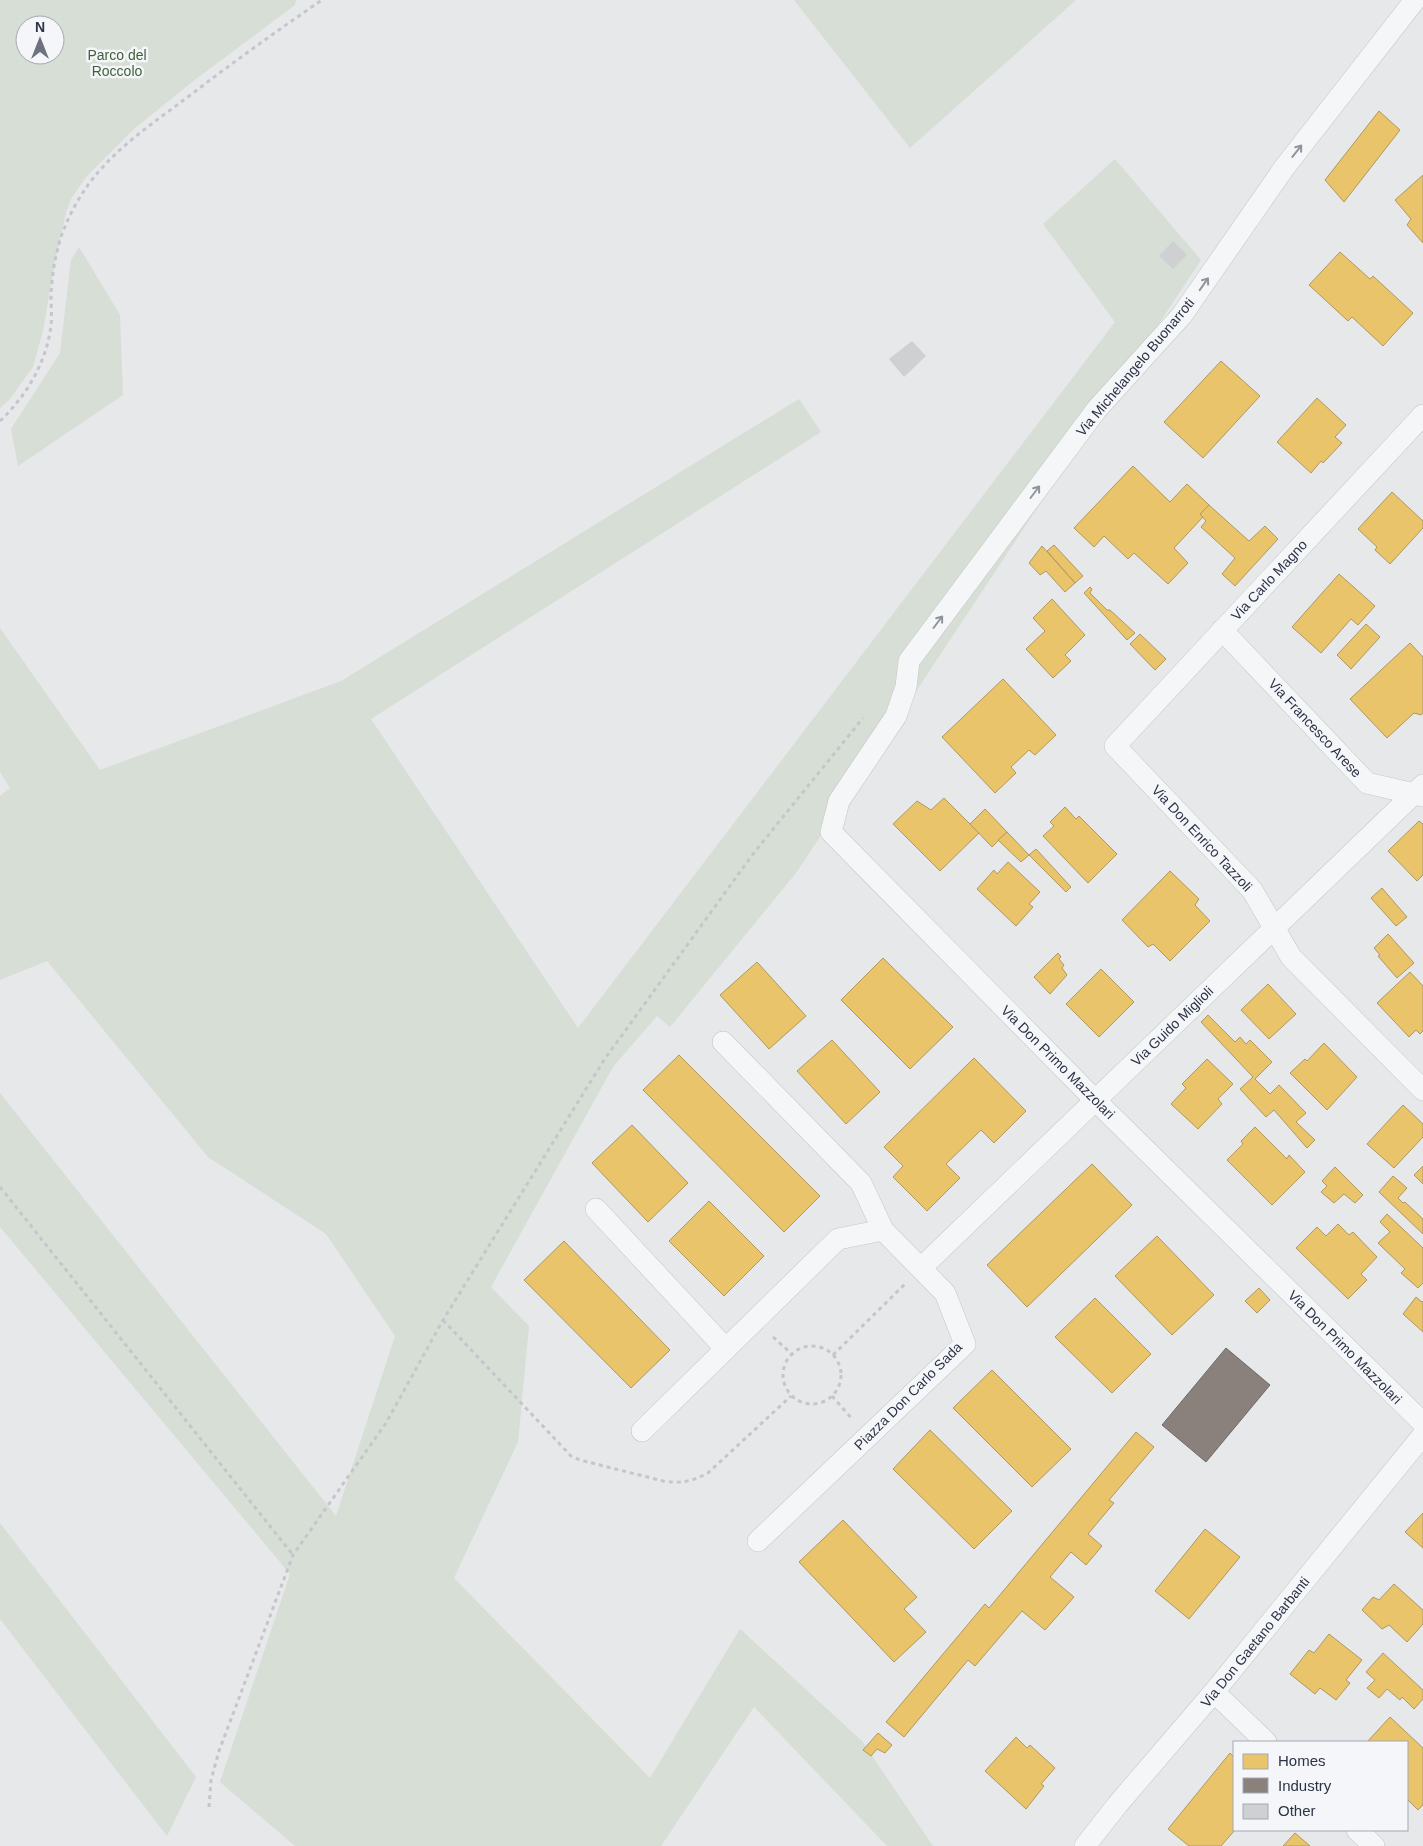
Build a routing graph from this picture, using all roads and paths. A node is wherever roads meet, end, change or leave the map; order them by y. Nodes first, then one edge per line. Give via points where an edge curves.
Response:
1 (322, 0) edge
2 (1415, 0) edge
3 (1423, 415) edge
4 (0, 421) edge
5 (1222, 630) junction
6 (909, 661) joint
7 (866, 715) dead end
8 (1115, 746) joint
9 (1420, 792) edge
10 (1274, 928) junction
11 (723, 1042) dead end
12 (1423, 1090) edge
13 (1095, 1100) junction
14 (0, 1187) edge
15 (596, 1209) dead end
16 (883, 1230) junction
17 (921, 1268) junction
18 (443, 1320) junction
19 (464, 1343) dead end
20 (726, 1349) junction
21 (833, 1355) junction
22 (832, 1396) junction
23 (1423, 1423) edge
24 (642, 1431) dead end
25 (1423, 1435) edge
26 (868, 1436) junction
27 (758, 1541) dead end
28 (293, 1555) junction
29 (1214, 1692) junction
30 (1265, 1741) edge
31 (210, 1808) dead end
32 (1358, 1831) edge
33 (1085, 1846) edge
34 (1374, 1846) edge

1 - 4 path via 117,150 95,174 63,230 55,261 47,349 25,393
6 -> 2 street, Via Michelangelo Buonarroti via 1097,409 1182,315 1284,168
3 - 5 street, Via Carlo Magno
5 - 8 street, Via Carlo Magno
5 - 9 street, Via Francesco Arese via 1367,783
6 - 13 street, Via Don Primo Mazzolari via 906,687 896,716 839,801 831,832
7 - 18 path via 753,854 604,1060
8 - 10 street, Via Don Enrico Tazzoli via 1252,890
9 - 10 street, Via Guido Miglioli
10 - 12 street, Via Don Enrico Tazzoli via 1291,957
10 - 13 street, Via Guido Miglioli
11 - 16 street, Piazza Don Carlo Sada via 861,1183
13 - 17 street, Via Guido Miglioli
13 - 23 street, Via Don Primo Mazzolari
14 - 28 path
15 - 20 street
16 - 17 street, Piazza Don Carlo Sada
16 - 20 street via 838,1239
17 - 21 path
17 - 26 street, Piazza Don Carlo Sada via 945,1293 965,1344
18 - 19 path
18 - 28 path via 386,1423
20 - 24 street
21 - 22 path via 841,1375 838,1390
21 - 22 path via 812,1346 798,1350 787,1361 783,1375 787,1390 798,1400 812,1404
22 - 26 path
25 - 29 street, Via Don Gaetano Barbanti
26 - 27 street, Piazza Don Carlo Sada
28 - 31 path via 219,1751 211,1780
29 - 30 street
29 - 33 street, Via Don Gaetano Barbanti
32 - 34 street

